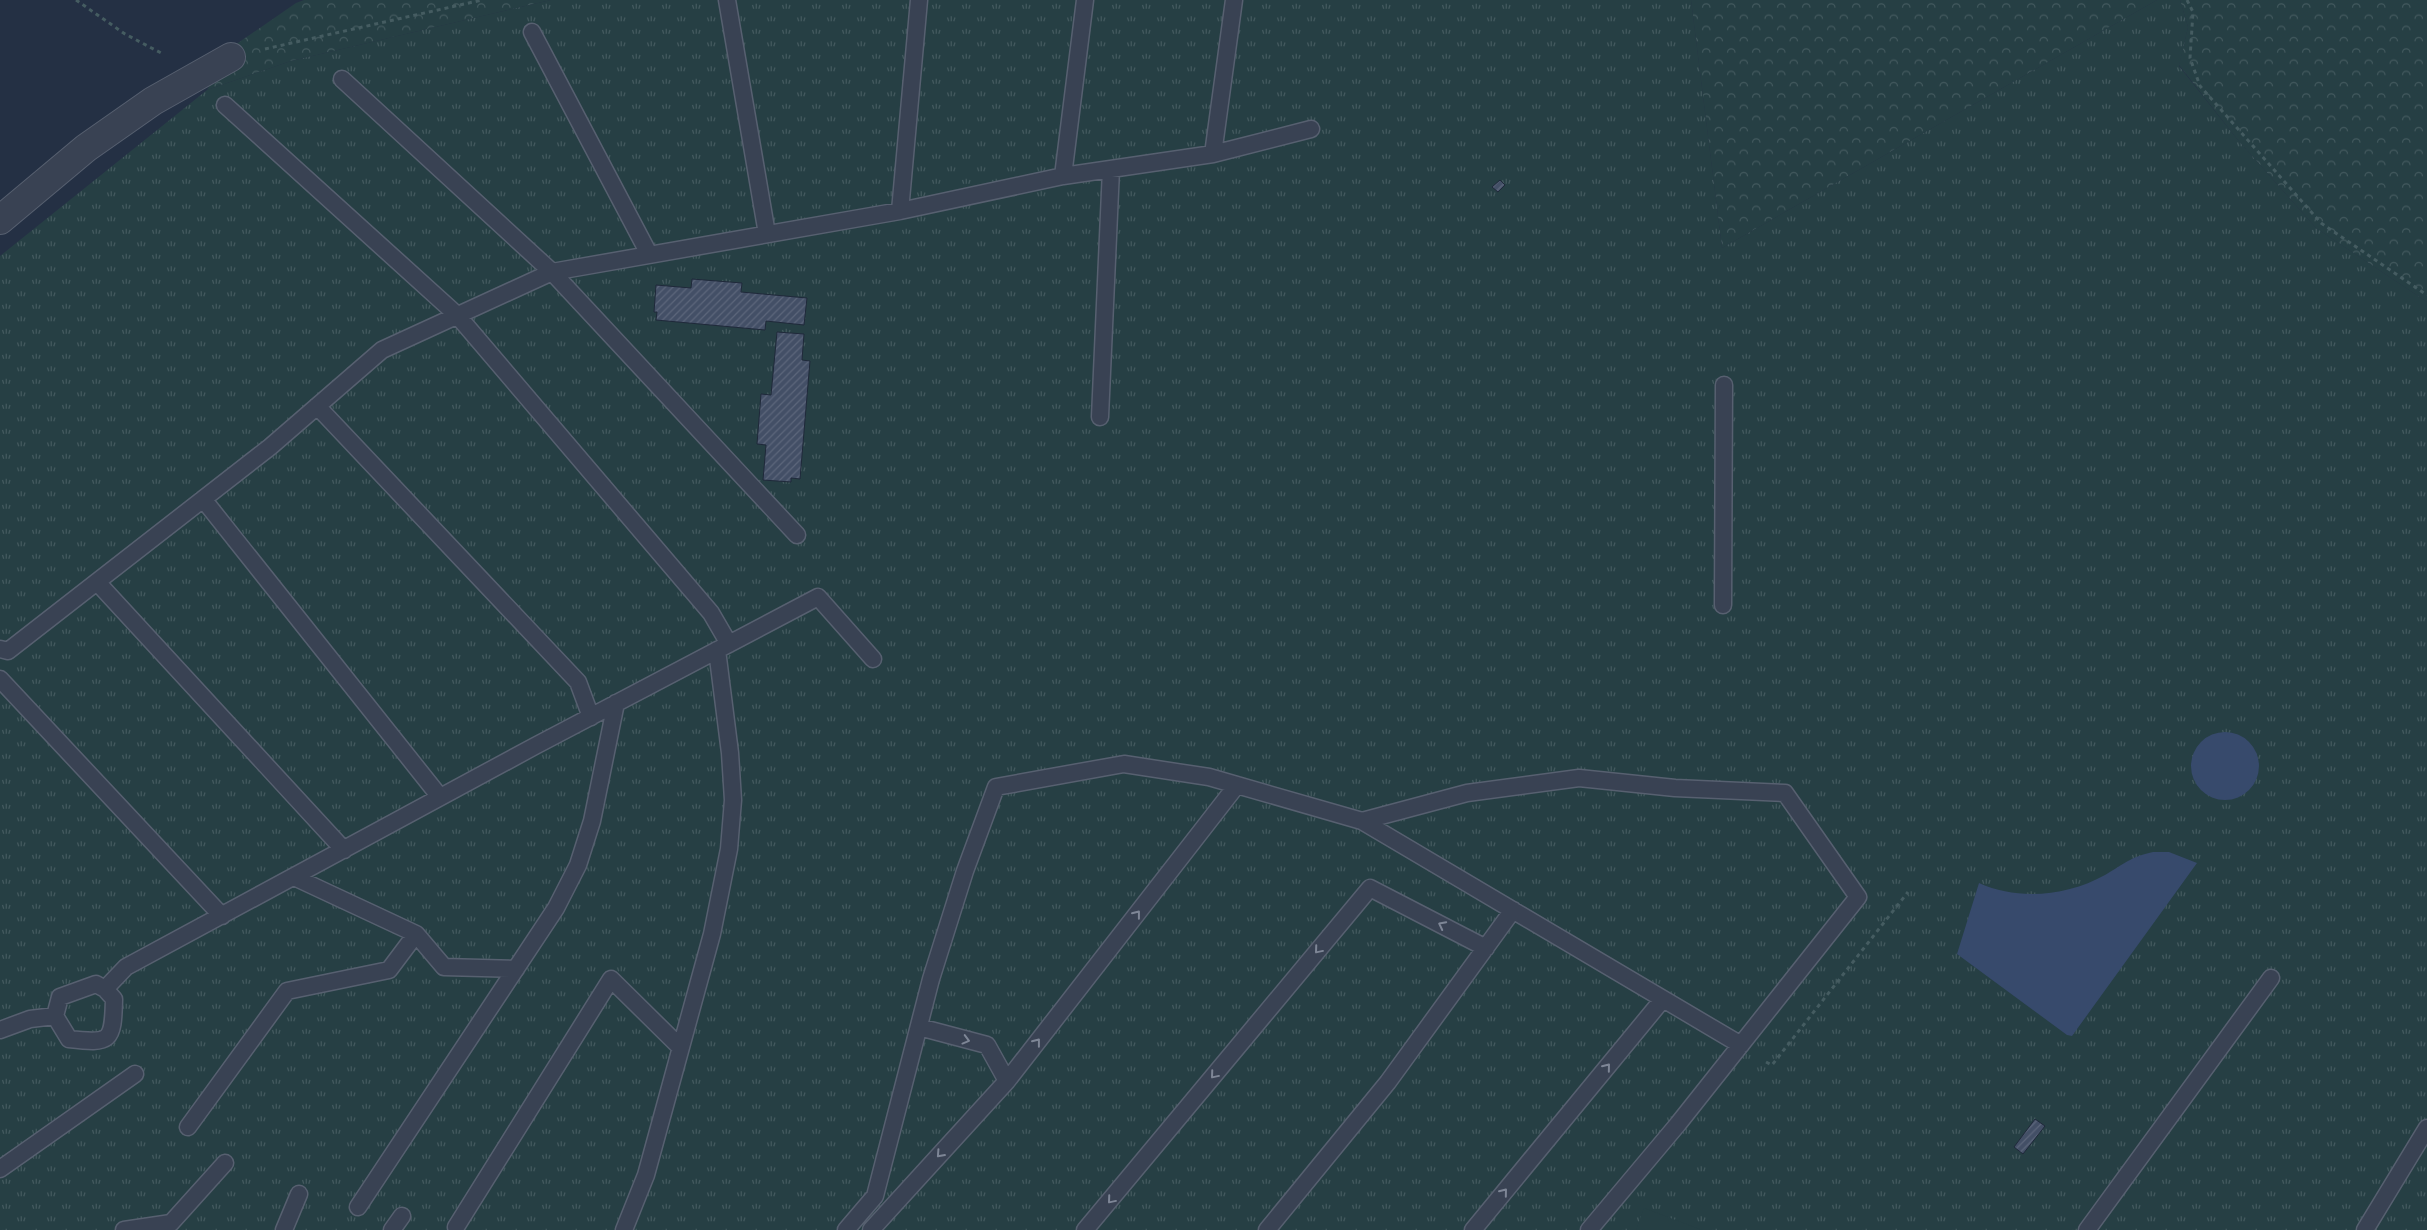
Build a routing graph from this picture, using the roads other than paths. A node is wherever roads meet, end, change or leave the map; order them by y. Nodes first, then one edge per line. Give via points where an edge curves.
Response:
1 (727, 0) edge
2 (919, 0) edge
3 (1085, 0) edge
4 (1234, 0) edge
5 (532, 32) dead end
6 (230, 56) road end
7 (342, 79) dead end
8 (225, 106) dead end
9 (1311, 129) dead end
10 (1213, 154) junction
11 (1111, 169) junction
12 (1063, 176) junction
13 (900, 211) junction
14 (0, 220) edge
15 (767, 234) junction
16 (649, 254) junction
17 (552, 272) junction
18 (457, 315) junction
19 (1724, 386) dead end
20 (318, 406) junction
21 (1100, 417) dead end
22 (204, 499) junction
23 (797, 535) dead end
24 (97, 582) junction
25 (1723, 606) dead end
26 (723, 647) junction
27 (0, 650) edge
28 (874, 659) dead end
29 (0, 678) edge
30 (616, 703) junction
31 (591, 716) junction
32 (1237, 785) junction
33 (440, 797) junction
34 (1362, 821) junction
35 (344, 850) junction
36 (294, 877) junction
37 (1513, 910) junction
38 (222, 916) junction
39 (416, 934) junction
40 (1486, 948) junction
41 (516, 969) junction
42 (2271, 978) dead end
43 (105, 989) junction
44 (1663, 999) junction
45 (55, 1016) junction
46 (919, 1027) junction
47 (0, 1030) edge
48 (1741, 1045) junction
49 (680, 1047) junction
50 (135, 1074) dead end
51 (1007, 1081) junction
52 (188, 1127) dead end
53 (2427, 1128) edge
54 (225, 1163) dead end
55 (0, 1169) edge
56 (299, 1194) dead end
57 (358, 1207) dead end
58 (402, 1216) dead end
59 (456, 1227) dead end
60 (124, 1230) edge
61 (284, 1230) edge
62 (392, 1230) edge
63 (624, 1230) edge
64 (846, 1230) edge
65 (870, 1230) edge
66 (1085, 1230) edge
67 (1267, 1230) edge
68 (1473, 1230) edge
69 (1589, 1230) edge
70 (2086, 1230) edge
71 (2365, 1230) edge

1 - 15 lane
2 - 13 lane
3 - 12 lane
4 - 10 lane
5 - 16 lane
6 - 14 street via 153,101 86,148
7 - 17 lane
8 - 18 lane
9 - 10 lane
10 - 11 lane
11 - 12 lane
11 - 21 lane
12 - 13 lane
13 - 15 lane
15 - 16 lane
16 - 17 lane
17 - 18 lane
17 - 23 lane
18 - 20 lane via 382,350
18 - 26 lane via 711,613
19 - 25 lane
20 - 22 lane
20 - 31 lane via 578,682
22 - 24 lane
22 - 33 lane
24 - 27 lane via 8,651
24 - 35 lane
26 - 28 lane via 818,596
26 - 30 lane
26 - 49 lane via 733,800 729,849 712,934
29 - 38 lane
30 - 31 lane
30 - 41 lane via 592,821 578,865 556,908
31 - 33 lane
32 - 34 lane
32 - 46 lane via 1209,776 1124,764 996,787 959,889
51 -> 32 lane
33 - 35 lane
34 - 37 lane
34 - 48 lane via 1468,793 1579,778 1675,788 1785,793 1858,897
35 - 36 lane
36 - 38 lane
36 - 39 lane
37 - 40 lane
37 - 44 lane
38 - 43 lane via 126,967
39 - 41 lane via 444,967
39 - 52 lane via 389,970 287,991
40 -> 66 lane via 1370,888
40 - 67 lane via 1388,1082
41 - 57 lane
42 - 70 lane
43 - 45 lane via 96,984 60,997
43 - 45 lane via 114,999 113,1029 97,1043 69,1039
44 - 48 lane
68 -> 44 lane
45 - 47 lane via 30,1019
46 -> 51 lane via 987,1046
46 - 64 lane via 874,1196
48 - 69 lane
49 - 59 lane via 611,979
49 - 63 lane via 646,1175
50 - 55 lane
51 -> 65 lane
53 - 71 lane
54 - 60 lane via 171,1223
56 - 61 lane
58 - 62 lane

